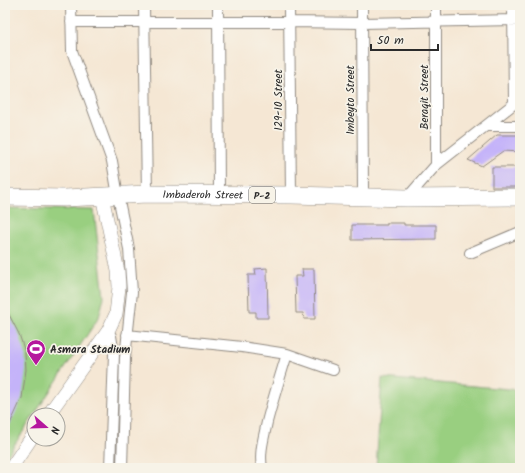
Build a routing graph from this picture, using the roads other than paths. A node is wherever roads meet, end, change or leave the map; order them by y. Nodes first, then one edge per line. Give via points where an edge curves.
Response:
1 (71, 5) edge
2 (144, 5) edge
3 (218, 5) edge
4 (289, 5) edge
5 (362, 5) edge
6 (436, 5) edge
7 (513, 5) edge
8 (516, 20) edge
9 (144, 21) junction
10 (71, 22) junction
11 (218, 22) junction
12 (289, 22) junction
13 (436, 22) junction
14 (362, 23) junction
15 (517, 101) edge
16 (486, 126) junction
17 (520, 126) edge
18 (436, 165) junction
19 (147, 194) junction
20 (219, 195) junction
21 (291, 195) junction
22 (110, 196) junction
23 (363, 196) junction
24 (5, 197) edge
25 (407, 198) junction
26 (519, 200) edge
27 (520, 232) edge
28 (470, 253) dead end
29 (108, 331) junction
30 (127, 335) junction
31 (287, 354) junction
32 (333, 370) dead end
33 (54, 407) edge
34 (26, 446) edge
35 (11, 468) edge
36 (110, 468) edge
37 (122, 468) edge
38 (262, 468) edge

1 - 10 street
2 - 9 street
3 - 11 street
4 - 12 street, 129-10 Street
5 - 14 street, Imbeyto Street
6 - 13 street, Beraqit Street
7 - 8 street
8 - 13 street
8 - 15 street
9 - 10 street
9 - 11 street
9 - 19 street
10 - 22 street via 73,57 112,162
11 - 12 street
11 - 20 street
12 - 14 street
12 - 21 street, 129-10 Street
13 - 14 street
13 - 18 street, Beraqit Street
14 - 23 street, Imbeyto Street
15 - 16 street
16 - 17 street
16 - 18 street
18 - 25 street
19 - 20 highway, Imbaderoh Street / P-2
19 - 22 highway, Imbaderoh Street / P-2
20 - 21 highway, Imbaderoh Street / P-2
21 - 23 highway, Imbaderoh Street / P-2
22 - 24 highway, Imbaderoh Street / P-2
22 - 29 street via 119,287 116,314
22 - 30 street via 129,249 132,292
23 - 25 highway, Imbaderoh Street / P-2
25 - 26 highway, Imbaderoh Street / P-2
27 - 28 street
29 - 33 street
29 - 36 street via 114,354
30 - 31 street
30 - 37 street
31 - 32 street
31 - 38 street via 262,447
34 - 35 street

